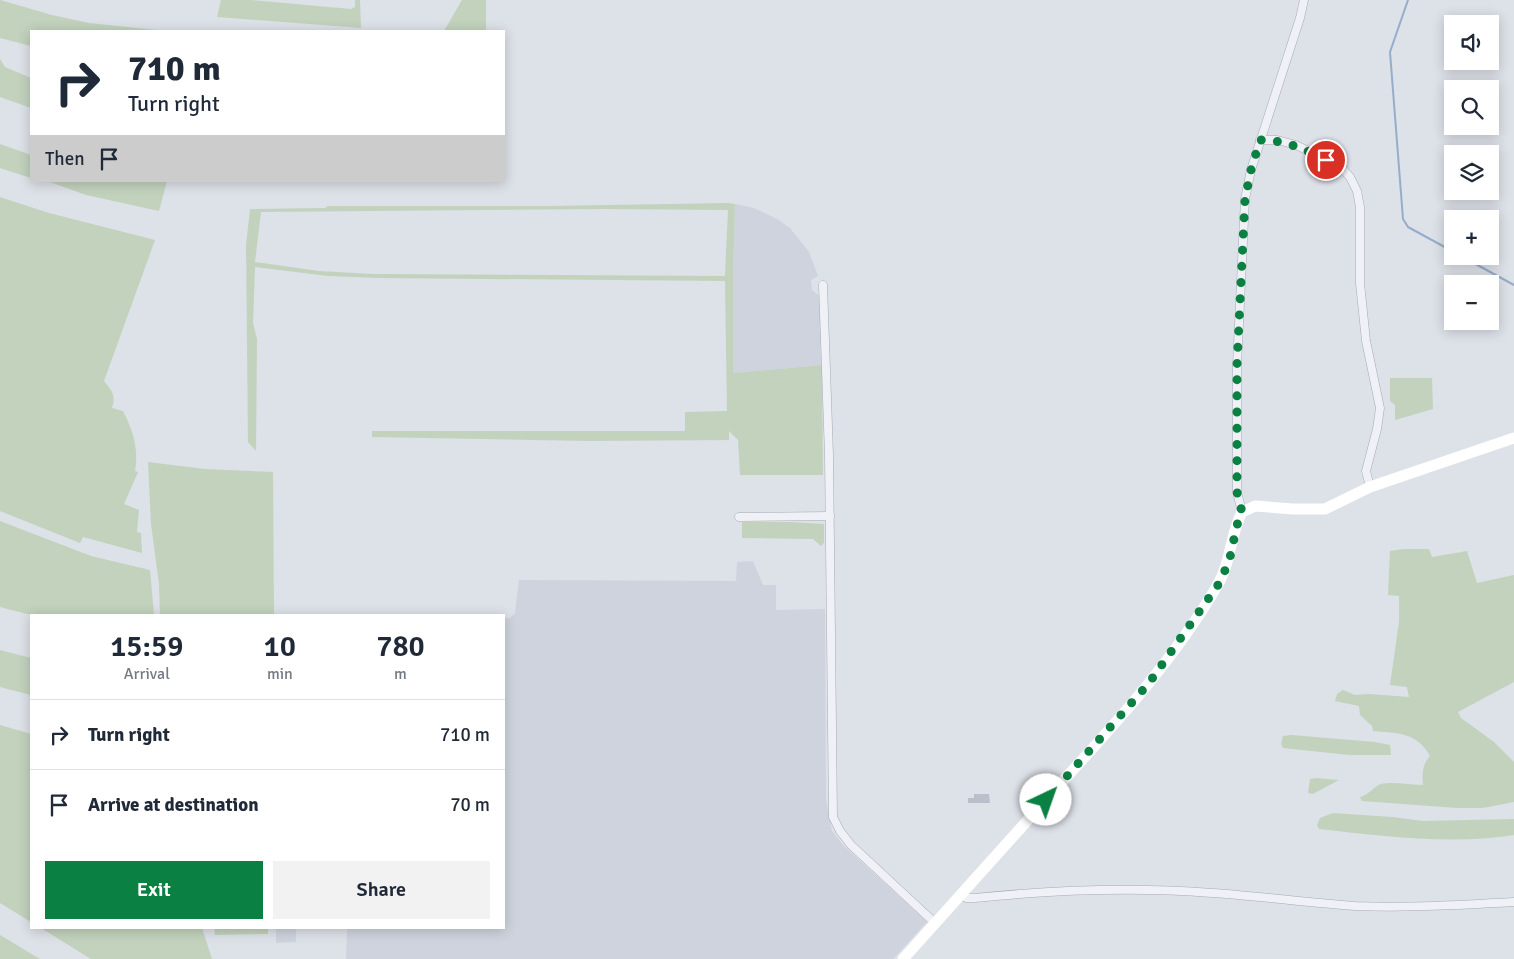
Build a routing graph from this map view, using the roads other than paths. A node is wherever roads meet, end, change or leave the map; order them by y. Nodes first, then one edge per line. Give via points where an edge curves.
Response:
1 (1304, 0) edge
2 (1260, 140) junction
3 (823, 285) dead end
4 (1514, 438) edge
5 (1370, 487) junction
6 (1242, 512) junction
7 (830, 516) junction
8 (738, 517) dead end
9 (961, 894) junction
10 (1514, 902) edge
11 (935, 923) junction
12 (902, 959) edge

1 - 2 street
2 - 5 street via 1296,145 1341,167 1356,191 1360,208 1360,283 1366,341 1380,408 1366,470
2 - 6 street via 1245,199 1240,292 1237,492
3 - 7 street
4 - 5 street
5 - 6 street via 1325,509 1256,506
6 - 9 street via 1229,562 1218,585 1175,648 1113,726
7 - 8 street
7 - 11 street via 833,817 851,845
9 - 10 street via 975,898 1058,891 1154,891 1356,906
9 - 11 street
11 - 12 street

